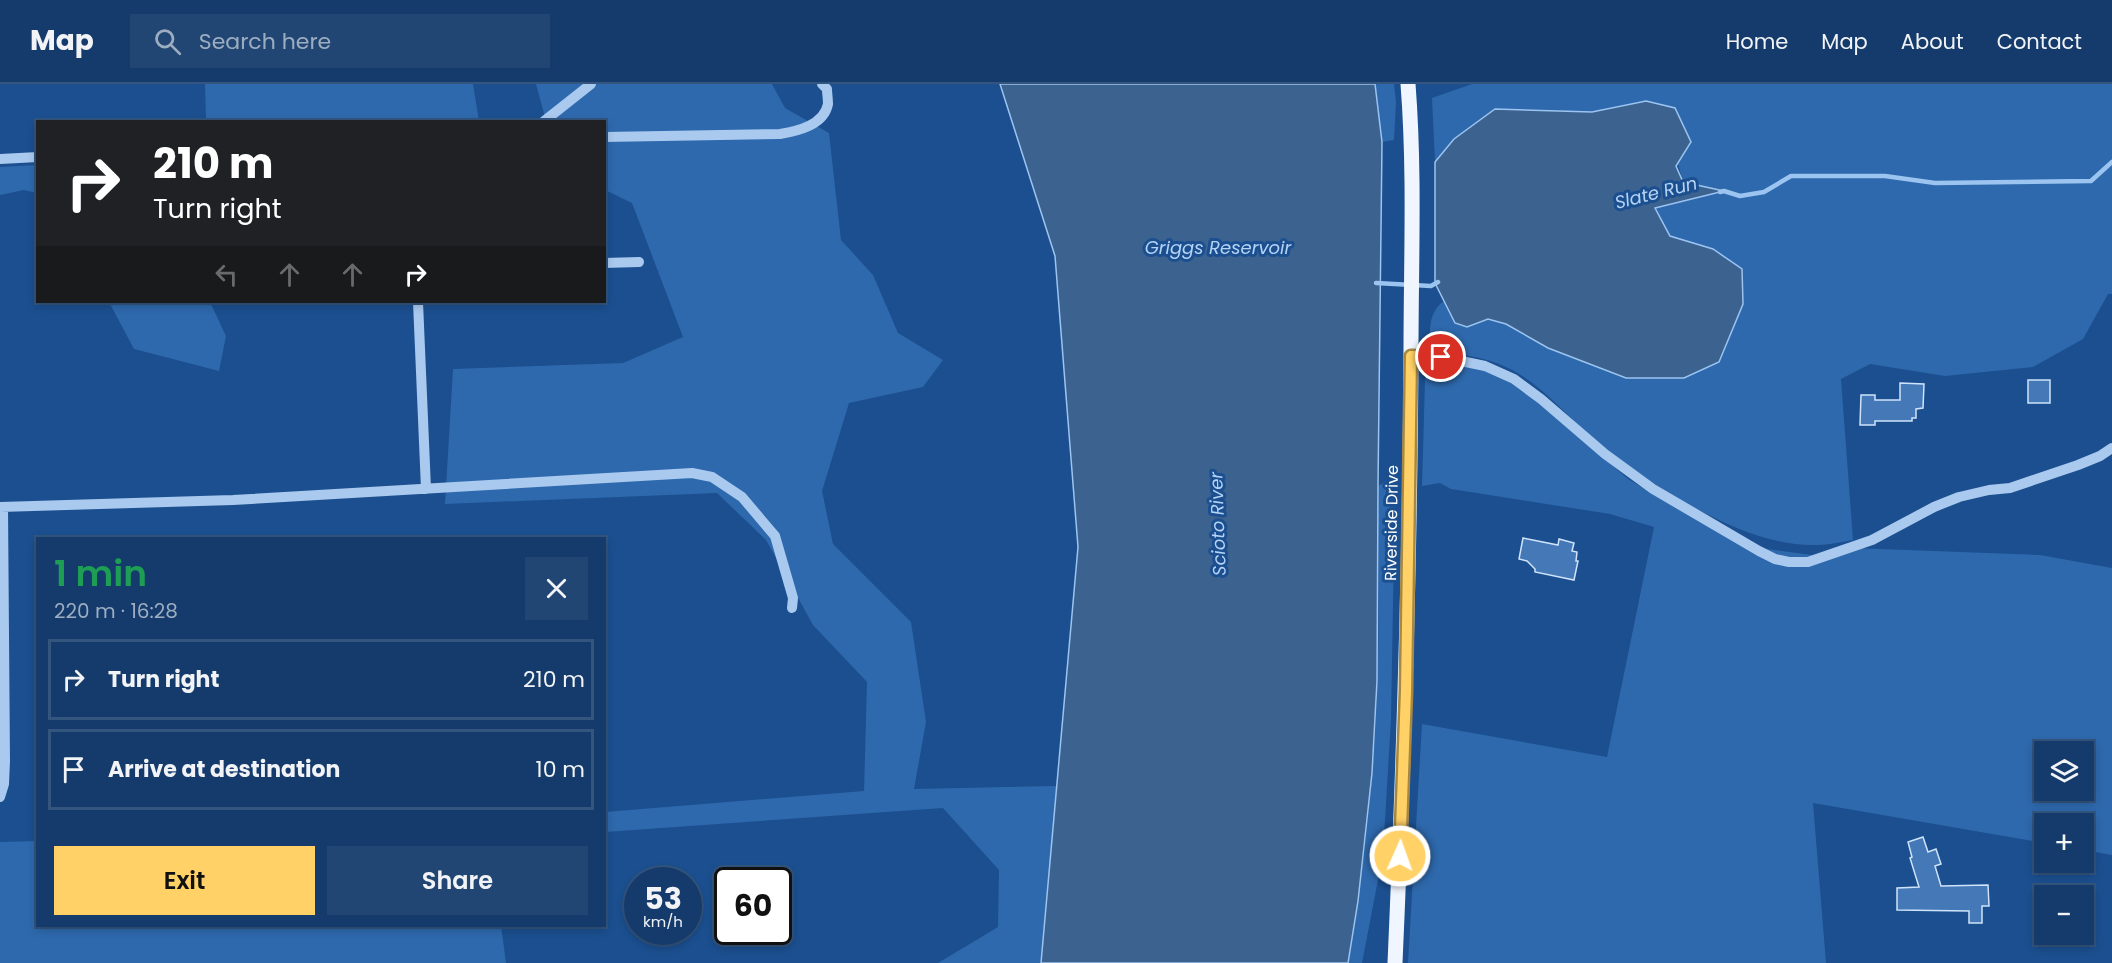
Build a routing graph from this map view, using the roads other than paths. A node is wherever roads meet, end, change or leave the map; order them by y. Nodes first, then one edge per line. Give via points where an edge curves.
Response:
1 (591, 84) edge
2 (822, 84) edge
3 (1408, 84) edge
4 (546, 120) edge
5 (606, 137) edge
6 (36, 157) edge
7 (0, 159) edge
8 (639, 262) dead end
9 (606, 263) edge
10 (418, 303) edge
11 (1411, 356) junction
12 (2112, 448) edge
13 (426, 489) junction
14 (2, 507) edge
15 (792, 608) dead end
16 (0, 797) edge
17 (1395, 963) edge

1 - 4 lane
2 - 5 lane via 827,89 828,104 820,117 801,131
3 - 11 main road, Riverside Drive
6 - 7 lane
8 - 9 lane
10 - 13 lane
11 - 12 lane via 1485,366 1514,379 1653,489 1775,559 1790,562 1808,562 1872,540 1959,497 2010,488 2078,465
11 - 17 main road, Riverside Drive via 1407,679
13 - 14 lane
13 - 15 lane via 692,473 712,477 742,497 775,536 793,598
14 - 16 lane via 5,761

